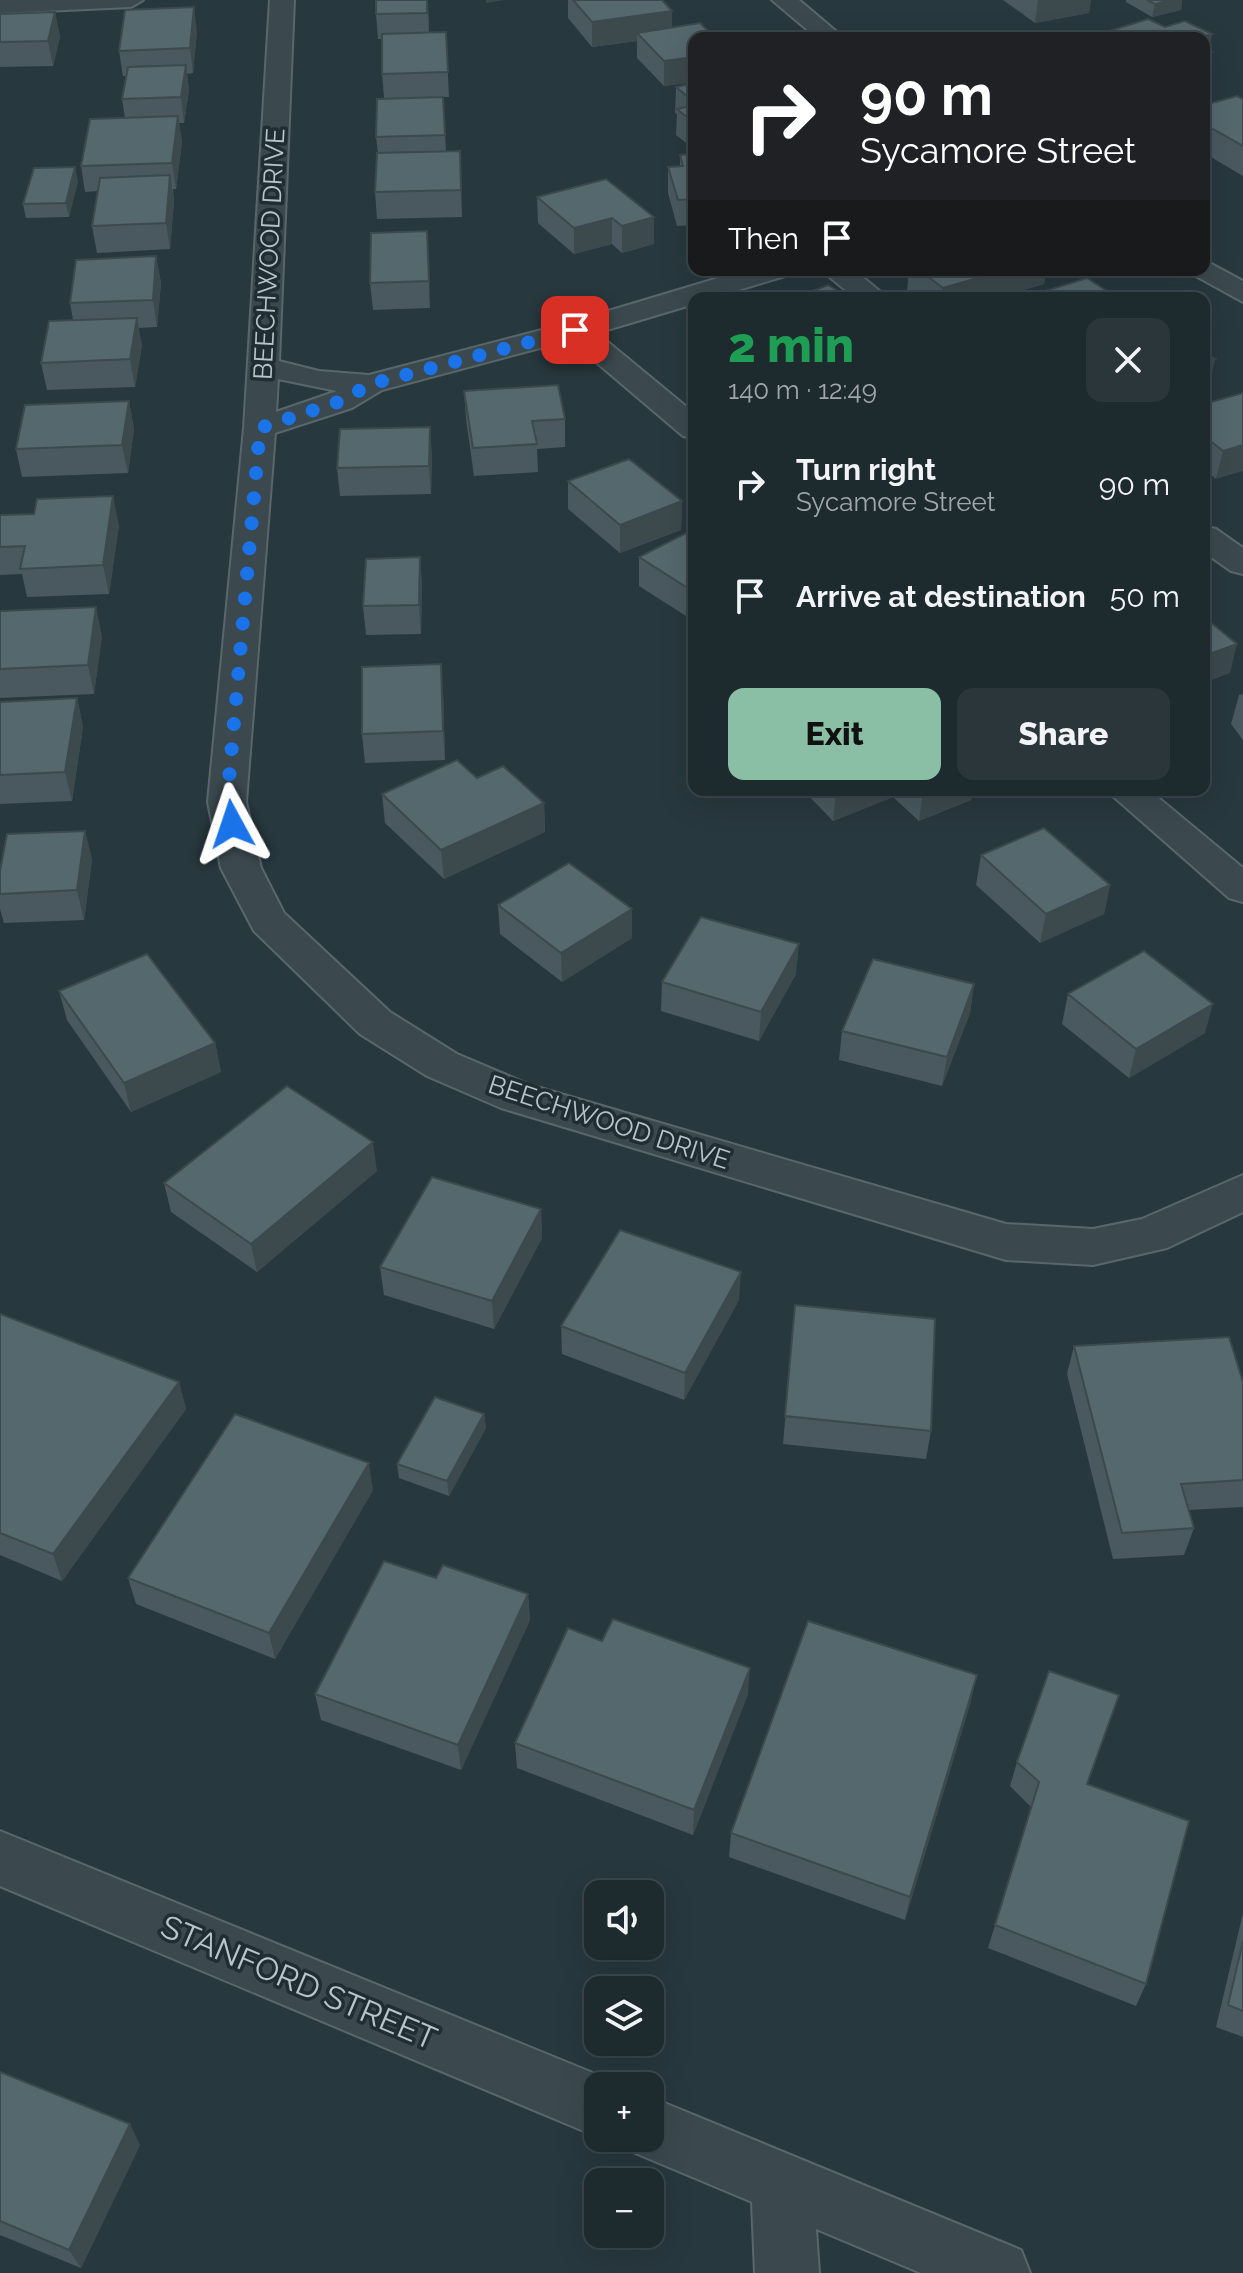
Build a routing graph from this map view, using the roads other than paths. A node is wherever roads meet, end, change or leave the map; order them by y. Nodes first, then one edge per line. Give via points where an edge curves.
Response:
1 (131, 0) edge
2 (282, 0) edge
3 (784, 0) edge
4 (0, 6) edge
5 (824, 32) edge
6 (1210, 273) edge
7 (755, 276) edge
8 (843, 276) edge
9 (702, 292) edge
10 (866, 292) edge
11 (1243, 293) edge
12 (688, 296) edge
13 (575, 330) junction
14 (264, 366) junction
15 (371, 384) junction
16 (688, 424) edge
17 (260, 428) junction
18 (1210, 540) edge
19 (1243, 564) edge
20 (1132, 796) edge
21 (1243, 889) edge
22 (1243, 1192) edge
23 (0, 1858) edge
24 (584, 2100) edge
25 (664, 2134) edge
26 (782, 2183) junction
27 (787, 2273) edge
28 (998, 2273) edge

1 - 4 street
2 - 14 street, BEECHWOOD DRIVE
3 - 5 street
6 - 11 street
7 - 9 street
8 - 10 street
12 - 13 street
13 - 15 street
13 - 16 street
14 - 15 street via 318,380
14 - 17 street, BEECHWOOD DRIVE
15 - 17 street via 341,401
17 - 22 street, BEECHWOOD DRIVE via 227,802 241,868 268,921 375,1023 442,1065 516,1097 1006,1242 1093,1247 1151,1235
18 - 19 street
20 - 21 street
23 - 24 street, STANFORD STREET
25 - 26 street
26 - 27 street
26 - 28 street

